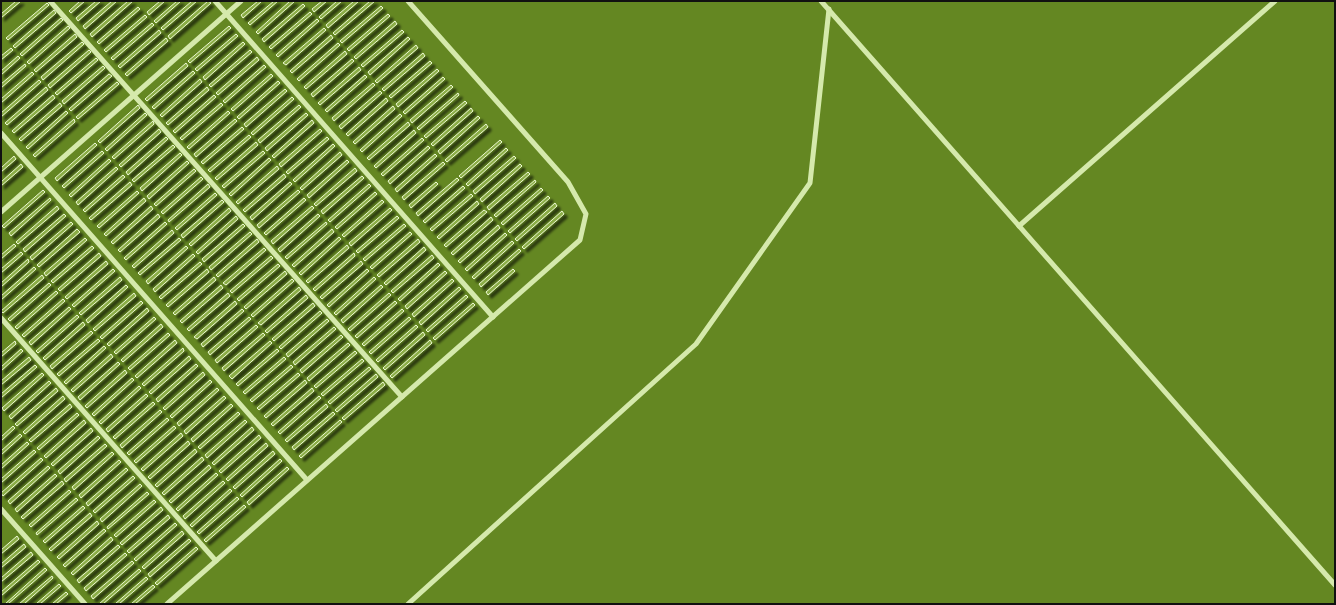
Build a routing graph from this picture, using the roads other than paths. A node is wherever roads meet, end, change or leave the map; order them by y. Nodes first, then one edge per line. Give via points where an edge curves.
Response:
1 (50, 1) edge
2 (214, 1) edge
3 (241, 1) edge
4 (408, 1) edge
5 (821, 1) edge
6 (1275, 1) edge
7 (829, 9) junction
8 (226, 14) junction
9 (134, 96) junction
10 (1, 133) edge
11 (40, 178) junction
12 (1, 212) edge
13 (1019, 226) junction
14 (493, 317) junction
15 (1, 318) edge
16 (402, 397) junction
17 (307, 480) junction
18 (1, 509) edge
19 (216, 561) junction
20 (1335, 585) edge
21 (85, 604) edge
22 (167, 604) edge
23 (408, 604) edge

1 - 9 lane
2 - 8 lane
3 - 8 lane
4 - 14 lane via 568,182 586,214 580,240
5 - 7 lane
6 - 13 lane
7 - 13 lane
7 - 23 lane via 810,183 806,190 696,344
8 - 9 lane
8 - 14 lane
9 - 11 lane
9 - 16 lane
10 - 11 lane
11 - 12 lane
11 - 17 lane
13 - 20 lane
14 - 16 lane
15 - 19 lane
16 - 17 lane
17 - 19 lane
18 - 21 lane
19 - 22 lane

